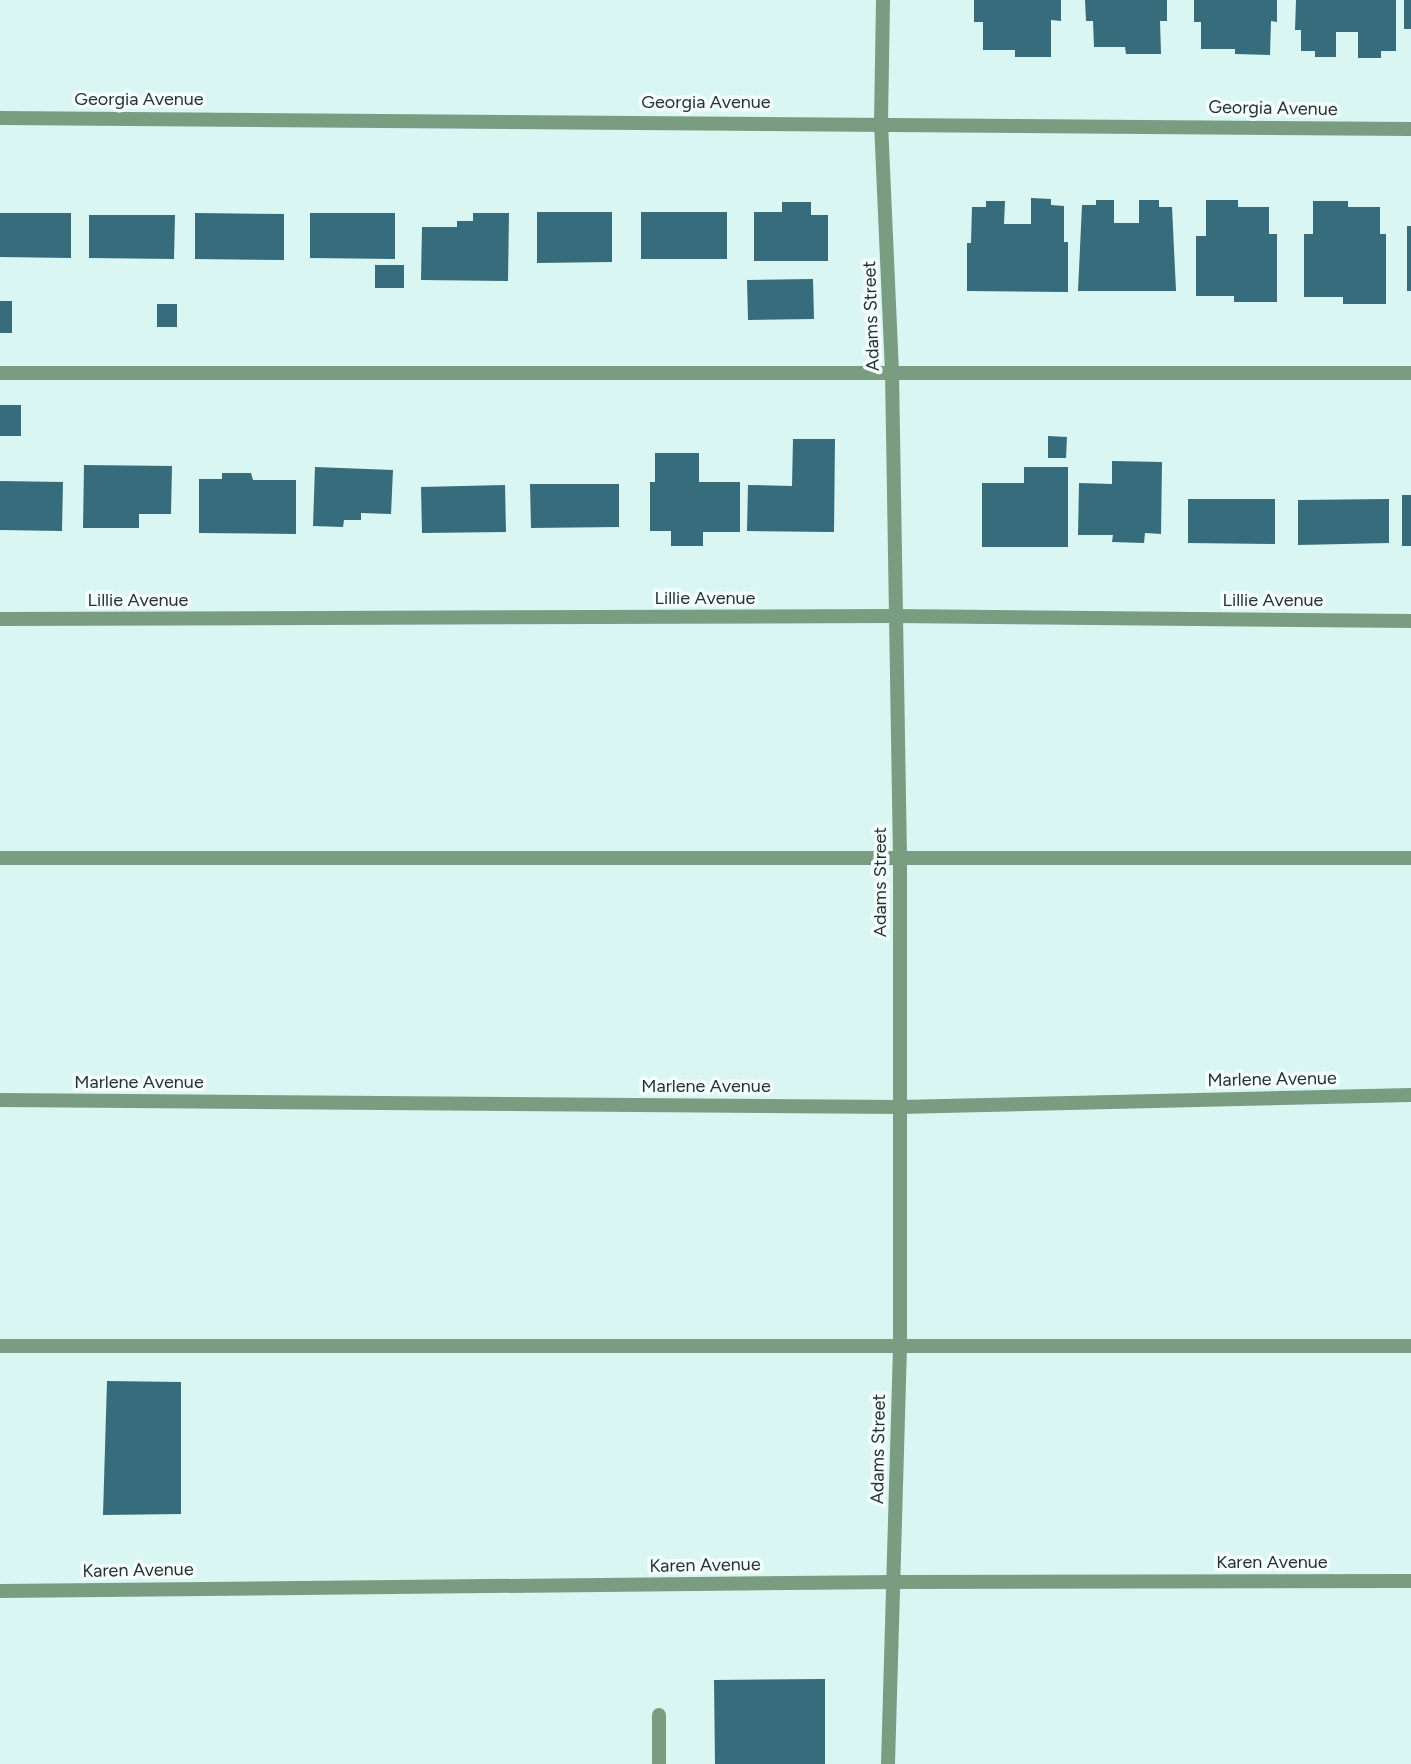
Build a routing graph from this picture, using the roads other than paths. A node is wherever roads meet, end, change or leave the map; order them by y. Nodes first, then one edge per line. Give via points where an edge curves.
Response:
1 (883, 0) edge
2 (0, 118) edge
3 (881, 123) junction
4 (1411, 129) edge
5 (892, 372) junction
6 (0, 373) edge
7 (1411, 373) edge
8 (894, 616) junction
9 (0, 619) edge
10 (1411, 621) edge
11 (0, 858) edge
12 (900, 858) junction
13 (1411, 858) edge
14 (1411, 1095) edge
15 (0, 1100) edge
16 (900, 1107) junction
17 (0, 1346) edge
18 (1411, 1346) edge
19 (900, 1347) junction
20 (1411, 1581) edge
21 (895, 1582) junction
22 (0, 1591) edge
23 (659, 1715) dead end
24 (659, 1764) edge
25 (888, 1764) edge

1 - 3 street, Adams Street
2 - 3 street, Georgia Avenue
3 - 4 street, Georgia Avenue
3 - 5 street, Adams Street
5 - 6 street
5 - 7 street
5 - 8 street, Adams Street
8 - 9 street, Lillie Avenue
8 - 10 street, Lillie Avenue
8 - 12 street, Adams Street
11 - 12 street
12 - 13 street
12 - 16 street, Adams Street
14 - 16 street, Marlene Avenue
15 - 16 street, Marlene Avenue
16 - 19 street, Adams Street
17 - 19 street
18 - 19 street
19 - 21 street, Adams Street
20 - 21 street, Karen Avenue
21 - 22 street, Karen Avenue
21 - 25 street, Adams Street
23 - 24 street

